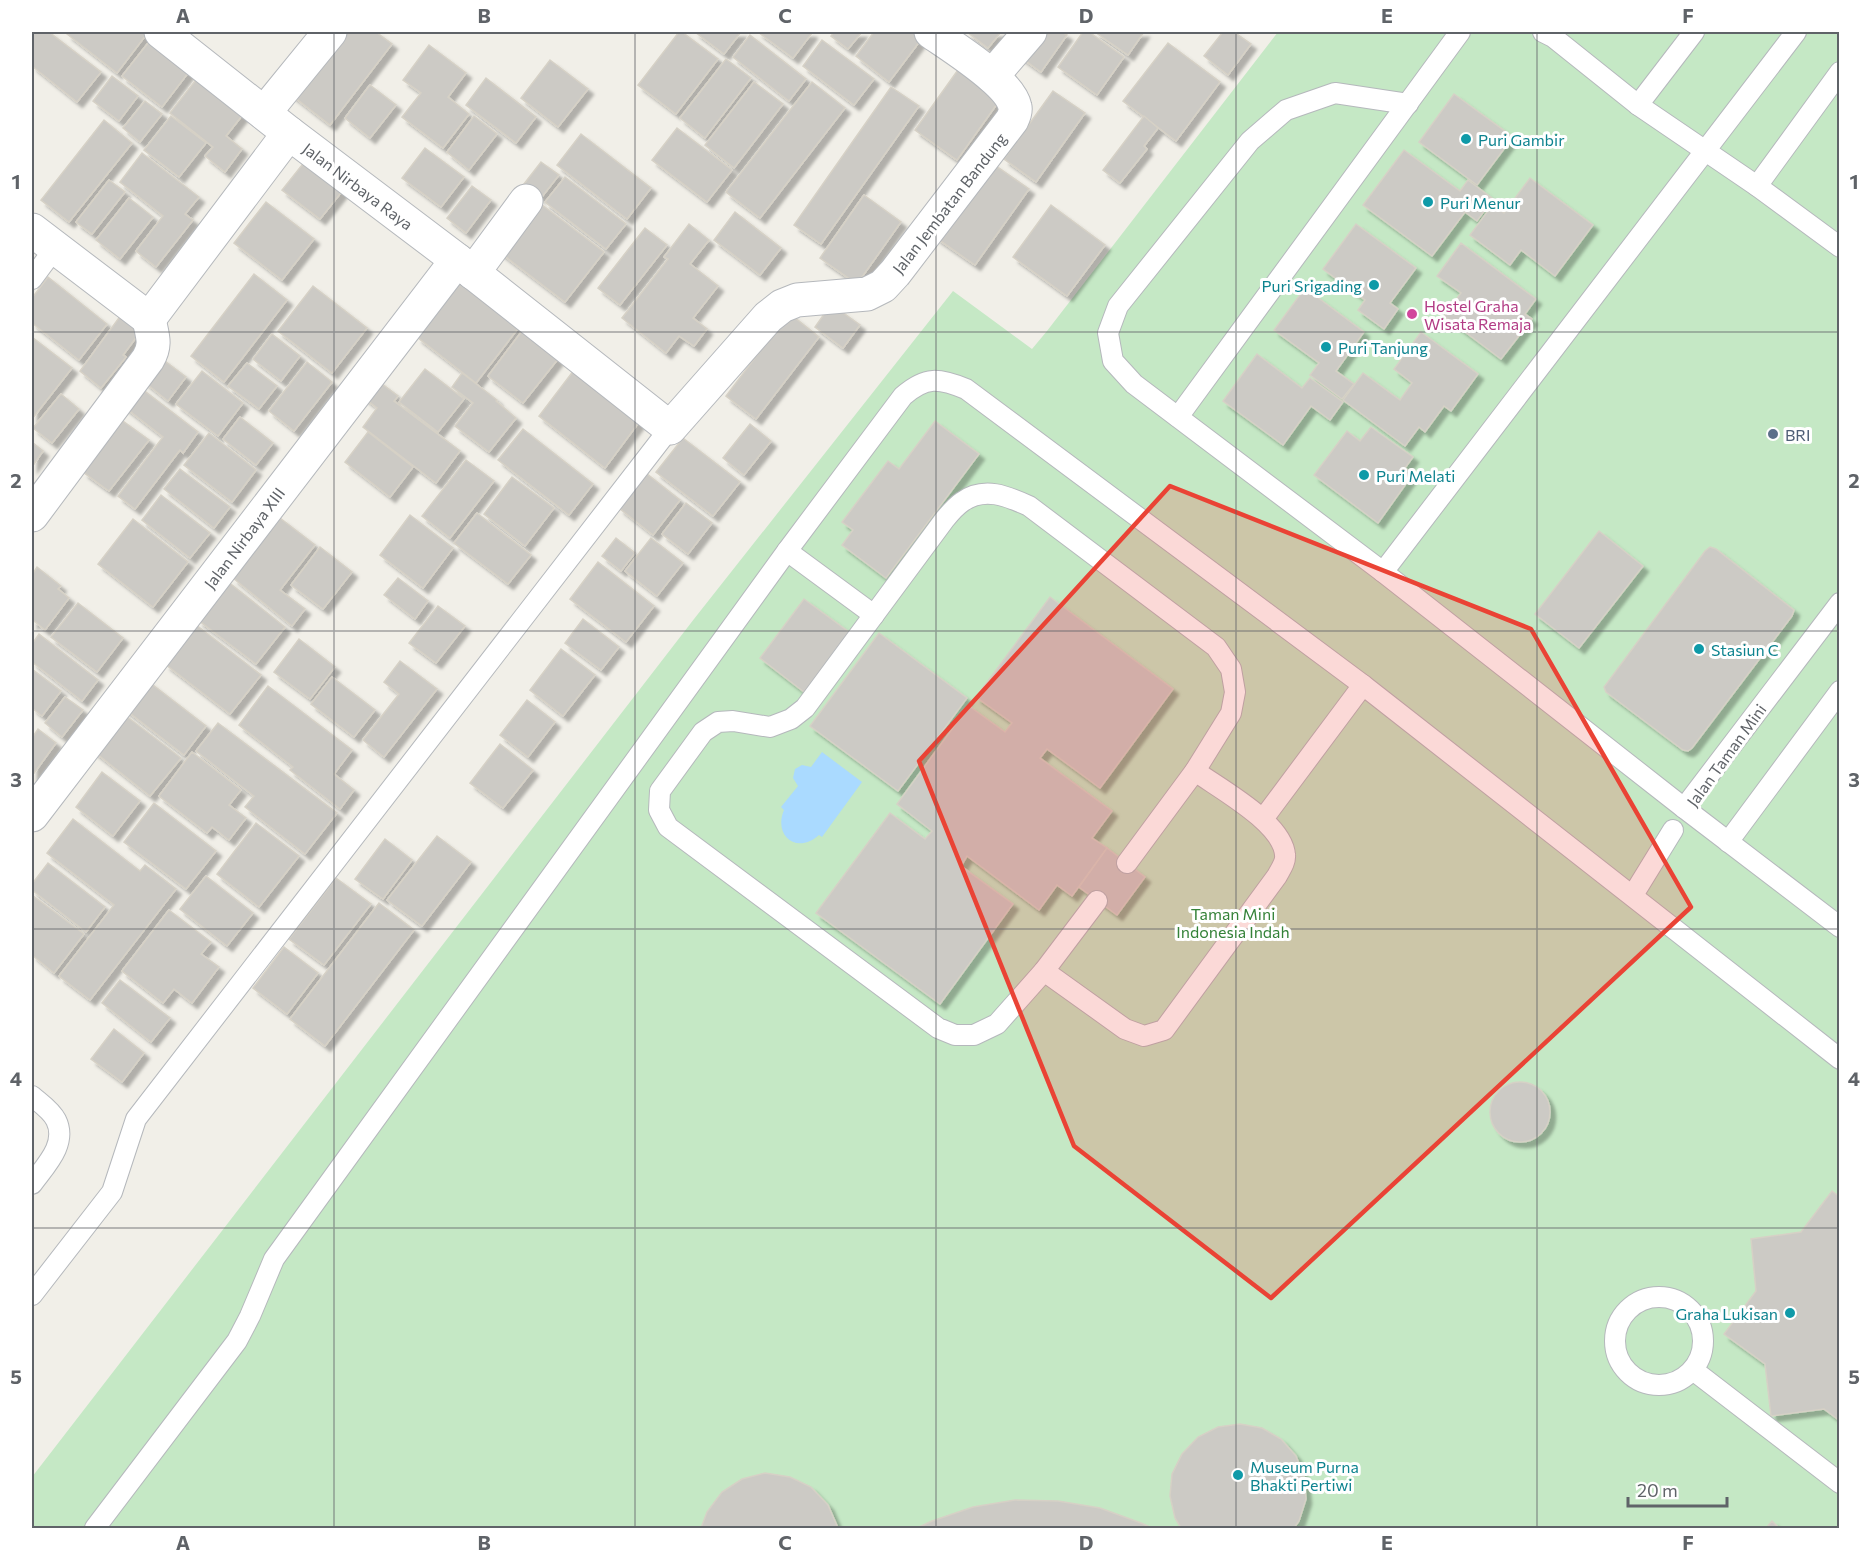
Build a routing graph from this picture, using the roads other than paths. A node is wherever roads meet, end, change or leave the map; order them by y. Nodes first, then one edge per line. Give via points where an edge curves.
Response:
1 (161, 32) edge
2 (330, 32) edge
3 (931, 32) edge
4 (1029, 32) edge
5 (1460, 32) edge
6 (1694, 32) edge
7 (1796, 32) edge
8 (1550, 33) edge
9 (1839, 72) edge
10 (992, 76) junction
11 (1408, 104) junction
12 (1638, 105) junction
13 (264, 113) junction
14 (289, 133) junction
15 (1706, 151) junction
16 (1757, 186) junction
17 (526, 201) dead end
18 (43, 239) edge
19 (1839, 247) edge
20 (465, 267) junction
21 (32, 279) edge
22 (149, 319) junction
23 (1178, 417) junction
24 (670, 428) junction
25 (32, 515) edge
26 (787, 551) junction
27 (1383, 572) junction
28 (1839, 603) edge
29 (874, 615) junction
30 (1363, 685) junction
31 (1839, 691) edge
32 (1195, 771) junction
33 (1684, 808) junction
34 (32, 815) edge
35 (1263, 819) junction
36 (1673, 830) dead end
37 (1728, 842) junction
38 (1127, 863) dead end
39 (1633, 896) junction
40 (1097, 901) dead end
41 (1839, 927) edge
42 (1044, 971) junction
43 (1839, 1059) edge
44 (32, 1096) edge
45 (32, 1184) edge
46 (32, 1295) edge
47 (1693, 1370) junction
48 (1839, 1483) edge
49 (95, 1528) edge

1 - 13 street
2 - 13 street
3 - 10 street, Jalan Jembatan Bandung
4 - 10 street
5 - 11 lane
6 - 12 lane
7 - 15 lane
8 - 12 lane
9 - 16 lane
10 - 24 street, Jalan Jembatan Bandung via 1012,99 1016,109 1012,120 895,273 883,286 867,294 797,300 782,306
11 - 23 lane
11 - 23 lane via 1335,93 1286,110 1250,141 1118,306 1108,333 1113,361 1134,384
12 - 15 lane
13 - 14 street
14 - 20 street, Jalan Nirbaya Raya
14 - 22 street, Jalan Nirbaya Raya
15 - 16 lane
15 - 27 lane
16 - 19 lane
17 - 20 street, Jalan Nirbaya XIII
18 - 21 lane
18 - 22 street
20 - 24 street, Jalan Nirbaya Raya
20 - 34 street, Jalan Nirbaya XIII
22 - 25 street via 153,350 148,359
23 - 27 lane
24 - 46 lane via 136,1119 112,1192
26 - 29 lane
26 - 30 lane via 903,396 915,385 932,379 948,382 966,389
26 - 49 lane via 274,1259 237,1341
27 - 33 lane
28 - 33 lane, Jalan Taman Mini
29 - 32 lane via 961,502 979,494 1002,494 1029,506 1216,647 1231,669 1235,692 1231,713
29 - 42 lane via 805,708 790,719 770,727 718,722 703,732 660,792 659,810 668,827 938,1028 955,1035 974,1035 997,1024
30 - 35 lane
30 - 39 lane
31 - 37 lane
32 - 35 lane
32 - 38 lane
33 - 37 lane, Jalan Taman Mini
35 - 42 lane via 1282,840 1286,857 1277,876 1164,1030 1144,1036 1125,1029
36 - 39 lane
37 - 41 lane, Jalan Taman Mini
39 - 43 lane
40 - 42 lane
44 - 45 lane via 56,1119 59,1140 56,1151
47 - 47 lane via 1666,1385 1637,1380 1625,1370 1615,1341 1618,1325 1626,1313 1638,1302 1652,1298 1668,1298 1694,1313 1703,1342 1701,1357
47 - 48 lane

